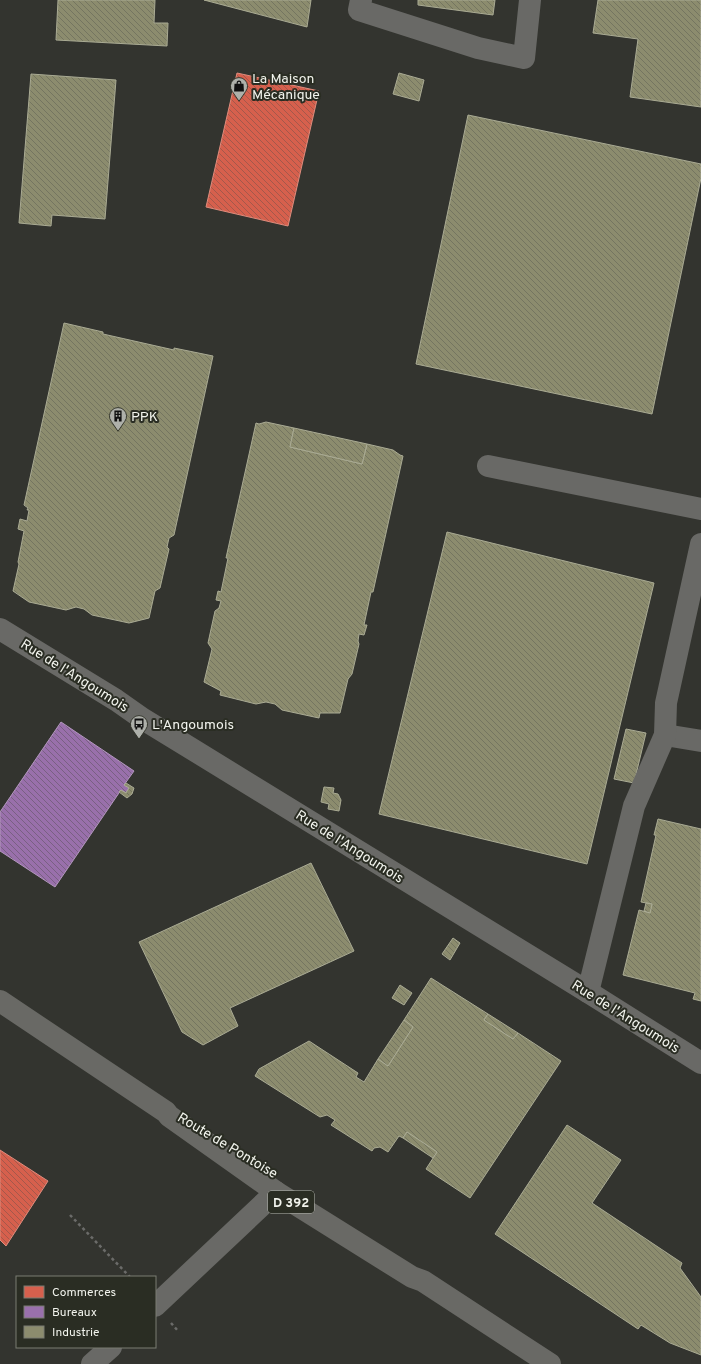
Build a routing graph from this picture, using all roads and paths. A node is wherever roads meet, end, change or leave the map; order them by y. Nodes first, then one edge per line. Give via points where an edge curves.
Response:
1 (361, 0) edge
2 (530, 0) edge
3 (488, 466) dead end
4 (701, 510) edge
5 (701, 544) edge
6 (0, 629) edge
7 (665, 735) junction
8 (701, 741) edge
9 (588, 992) junction
10 (0, 1001) edge
11 (701, 1063) edge
12 (166, 1112) junction
13 (276, 1192) junction
14 (70, 1215) dead end
15 (129, 1276) edge
16 (423, 1281) junction
17 (156, 1305) edge
18 (110, 1348) edge
19 (92, 1364) edge
20 (550, 1364) edge

1 - 2 street via 359,10 478,48 524,58
3 - 4 street
5 - 7 street via 666,703
6 - 9 street, Rue de l'Angoumois
7 - 8 street
7 - 9 street via 634,806
9 - 11 street, Rue de l'Angoumois
10 - 12 main road, Route de Pontoise / D 392
12 - 13 main road, Route de Pontoise / D 392
12 - 16 main road, Route de Pontoise / D 392 via 172,1112 284,1179 416,1272
13 - 16 main road, Route de Pontoise / D 392 via 412,1277
13 - 17 street
14 - 15 path
16 - 20 main road, Route de Pontoise / D 392
18 - 19 street

